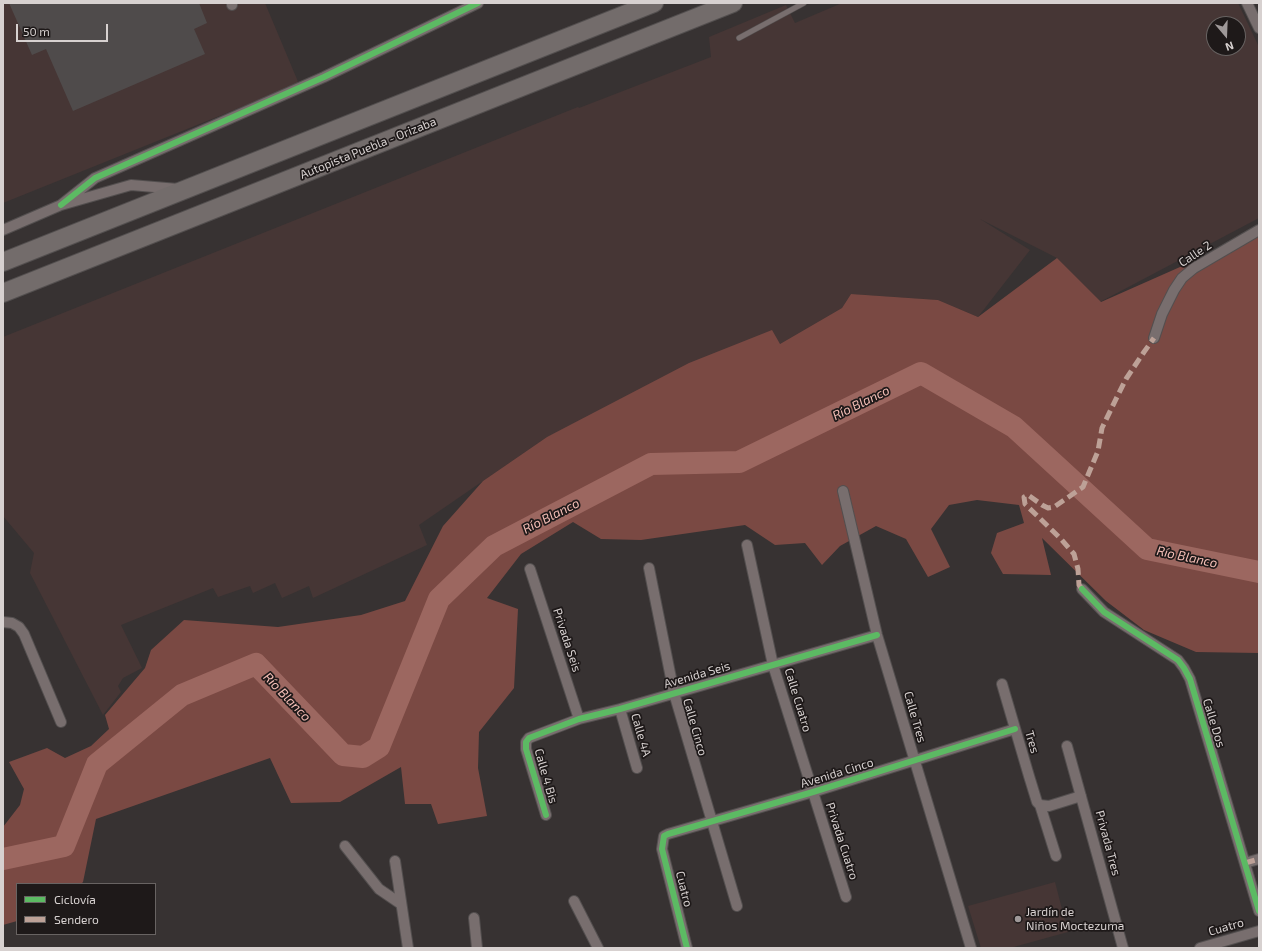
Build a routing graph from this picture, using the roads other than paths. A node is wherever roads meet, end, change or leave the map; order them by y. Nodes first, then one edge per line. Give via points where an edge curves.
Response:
1 (478, 3) edge
2 (654, 3) edge
3 (733, 3) edge
4 (804, 3) edge
5 (1247, 3) edge
6 (1259, 28) edge
7 (739, 38) dead end
8 (188, 189) junction
9 (61, 205) junction
10 (3, 230) edge
11 (1259, 230) edge
12 (3, 262) edge
13 (3, 293) edge
14 (1154, 338) dead end
15 (843, 491) dead end
16 (747, 545) dead end
17 (649, 568) dead end
18 (530, 569) dead end
19 (1082, 589) dead end
20 (3, 622) edge
21 (877, 635) junction
22 (773, 665) junction
23 (1002, 684) dead end
24 (674, 693) junction
25 (620, 709) junction
26 (579, 719) junction
27 (61, 722) dead end
28 (1015, 729) junction
29 (526, 742) joint
30 (1067, 746) dead end
31 (914, 760) junction
32 (637, 768) dead end
33 (813, 792) junction
34 (1081, 796) junction
35 (1040, 805) junction
36 (546, 815) dead end
37 (711, 821) junction
38 (664, 836) joint
39 (345, 846) dead end
40 (1056, 856) dead end
41 (1259, 859) edge
42 (395, 861) dead end
43 (1245, 863) junction
44 (846, 897) dead end
45 (574, 901) dead end
46 (401, 904) junction
47 (737, 906) dead end
48 (1259, 911) edge
49 (474, 918) dead end
50 (1259, 931) edge
51 (408, 948) edge
52 (477, 948) edge
53 (598, 948) edge
54 (687, 948) edge
55 (971, 948) edge
56 (1123, 948) edge
57 (1200, 948) edge

1 - 9 street via 324,77 95,178
2 - 8 highway
3 - 13 highway, Autopista Puebla - Orizaba
4 - 7 lane
5 - 6 street
8 - 9 street via 131,185
8 - 12 highway
9 - 10 street
11 - 14 street, Calle 2 via 1194,268 1182,278 1162,314
15 - 21 street, Calle Tres
16 - 22 street, Calle Cuatro
17 - 24 street, Calle Cinco
18 - 26 street, Privada Seis
19 - 43 street, Calle Dos via 1104,612 1178,660 1184,668 1190,679
20 - 27 street via 19,627 24,634
21 - 22 street, Avenida Seis
21 - 31 street, Calle Tres
22 - 24 street, Avenida Seis
22 - 33 street, Calle Cuatro
23 - 28 street, Tres
24 - 25 street, Avenida Seis
24 - 37 street, Calle Cinco
25 - 26 street, Avenida Seis
25 - 32 street, Calle 4A
26 - 29 street, Avenida Seis via 529,738
28 - 31 street, Avenida Cinco
28 - 35 street, Tres
29 - 36 street, Calle 4 Bis
30 - 34 street, Privada Tres
31 - 33 street, Avenida Cinco
31 - 55 street, Calle Tres
33 - 37 street, Avenida Cinco
33 - 44 street, Privada Cuatro
34 - 35 street via 1049,806
34 - 56 street, Privada Tres
35 - 40 street, Tres
37 - 38 street, Avenida Cinco
37 - 47 street, Calle Cinco
38 - 54 street, Cuatro via 662,849
39 - 46 street via 379,890
41 - 43 street
42 - 46 street
43 - 48 street, Calle Dos
45 - 53 street
46 - 51 street
49 - 52 street
50 - 57 street, Cuatro

